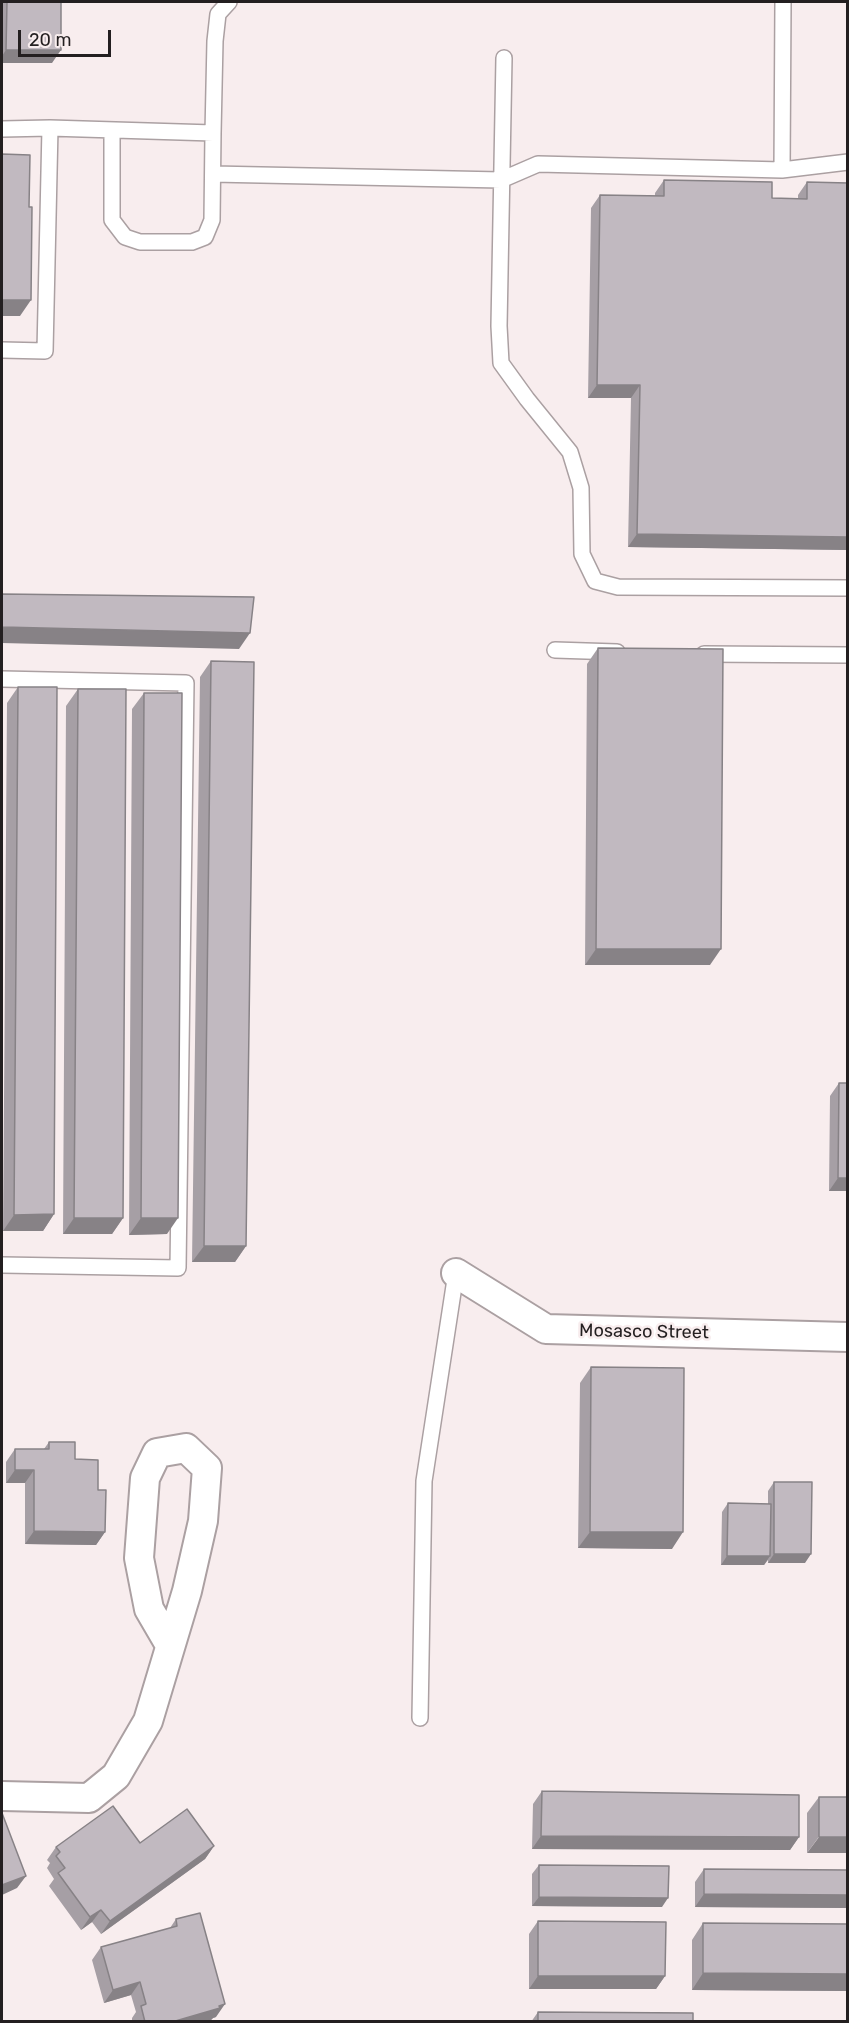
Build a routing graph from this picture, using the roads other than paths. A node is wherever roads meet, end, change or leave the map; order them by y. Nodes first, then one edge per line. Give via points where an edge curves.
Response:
1 (229, 2) edge
2 (783, 2) edge
3 (504, 58) dead end
4 (50, 128) junction
5 (2, 129) edge
6 (112, 130) junction
7 (213, 133) junction
8 (848, 162) edge
9 (782, 170) junction
10 (213, 174) junction
11 (501, 180) junction
12 (2, 350) edge
13 (848, 588) edge
14 (555, 650) dead end
15 (635, 652) edge
16 (692, 654) edge
17 (848, 655) edge
18 (2, 679) edge
19 (2, 1265) edge
20 (456, 1273) joint
21 (848, 1336) edge
22 (170, 1645) junction
23 (420, 1718) dead end
24 (2, 1796) edge

1 - 7 lane via 218,14
2 - 9 lane
3 - 11 lane
4 - 5 lane
4 - 6 lane
4 - 12 lane via 45,351
6 - 7 lane
6 - 10 lane via 112,220 125,237 140,242 192,242 205,237 212,220
7 - 10 lane
8 - 9 lane
9 - 11 lane via 537,164
10 - 11 lane
11 - 13 lane via 501,363 570,452 581,488 582,554 595,582 618,587
14 - 15 lane
16 - 17 lane
18 - 19 lane via 186,683 178,1268
20 - 21 street, Mosasco Street via 546,1329
20 - 23 lane via 424,1481
22 - 22 street via 187,1591 204,1510 207,1468 186,1448 157,1453 145,1478 139,1558 149,1609
22 - 24 street via 148,1721 116,1776 89,1798

